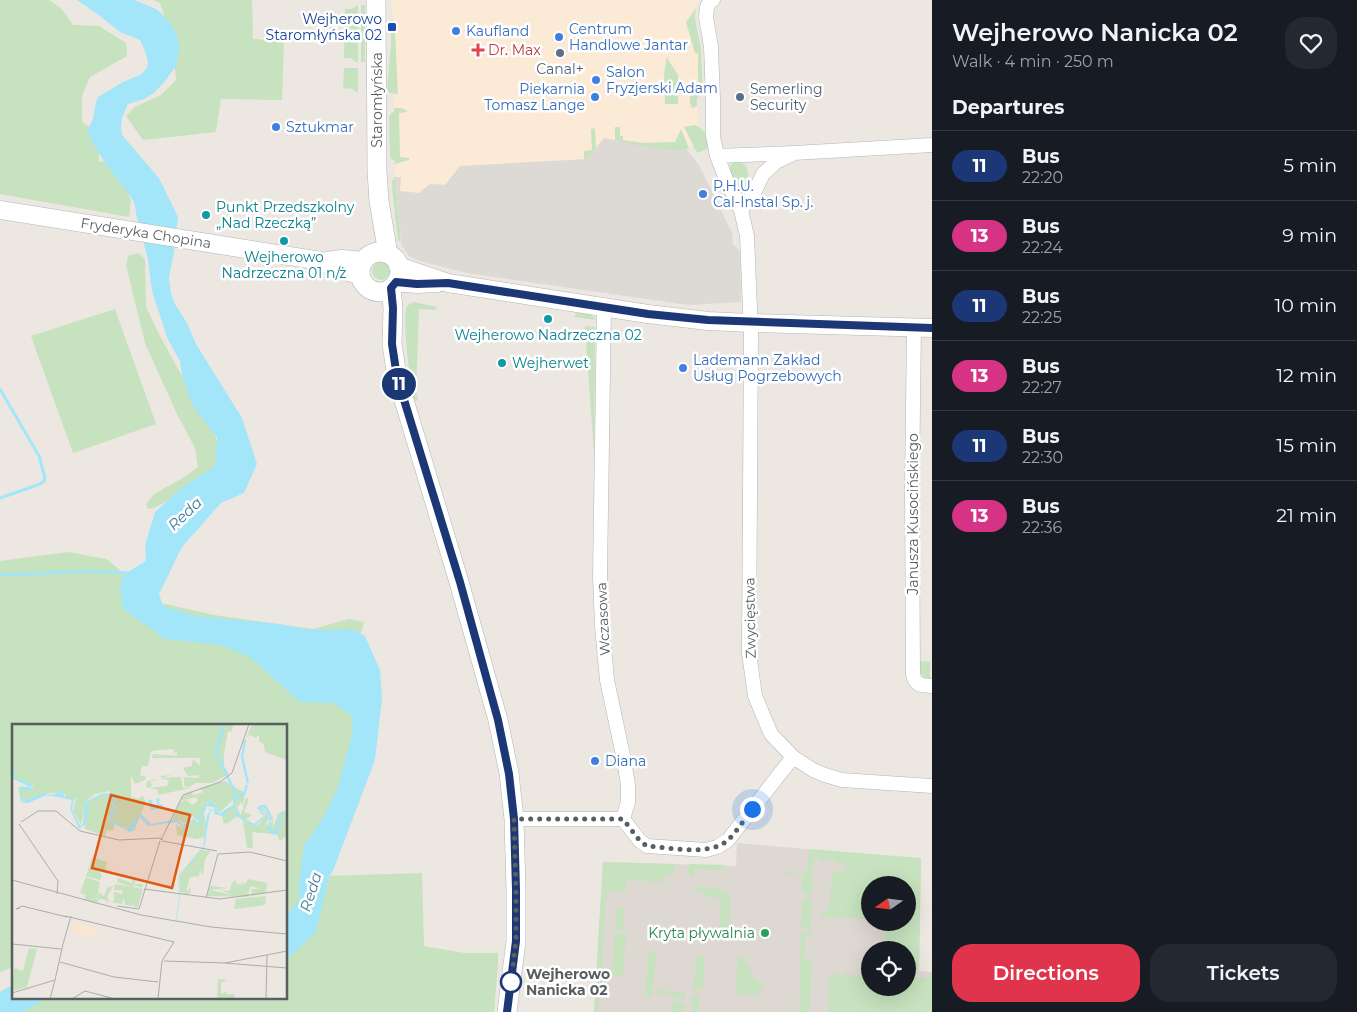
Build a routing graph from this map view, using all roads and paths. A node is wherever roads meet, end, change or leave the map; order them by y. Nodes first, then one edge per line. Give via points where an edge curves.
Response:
1 (376, 0) edge
2 (713, 0) edge
3 (932, 145) edge
4 (794, 153) junction
5 (717, 156) junction
6 (0, 210) edge
7 (741, 210) junction
8 (380, 271) junction
9 (604, 308) junction
10 (751, 323) junction
11 (914, 327) junction
12 (932, 328) edge
13 (932, 686) edge
14 (793, 756) junction
15 (932, 786) edge
16 (514, 819) junction
17 (623, 819) junction
18 (507, 1012) edge

1 - 8 main road, Staromłyńska via 379,201 374,233
2 - 5 street, Zwycięstwa via 707,6 706,17
3 - 4 street
4 - 5 street
4 - 7 street via 776,162 763,174
5 - 7 street, Zwycięstwa
6 - 8 street, Fryderyka Chopina via 321,262 340,270
7 - 10 street, Zwycięstwa via 748,236
8 - 9 street, Fryderyka Chopina
8 - 16 main road, Staromłyńska via 393,308 392,344 397,377 460,582 498,720
9 - 10 street, Fryderyka Chopina
9 - 17 street, Wczasowa via 600,576 607,680 628,785
10 - 11 street, Fryderyka Chopina
10 - 14 street, Zwycięstwa via 749,653 755,696 771,734
11 - 12 street, Fryderyka Chopina
11 - 13 street, Janusza Kusocińskiego via 913,674 919,685
14 - 15 street, Zwycięstwa via 813,770 842,780
14 - 17 street via 728,840 718,847 706,850 647,846
16 - 17 street
16 - 18 main road, Staromłyńska via 516,941

